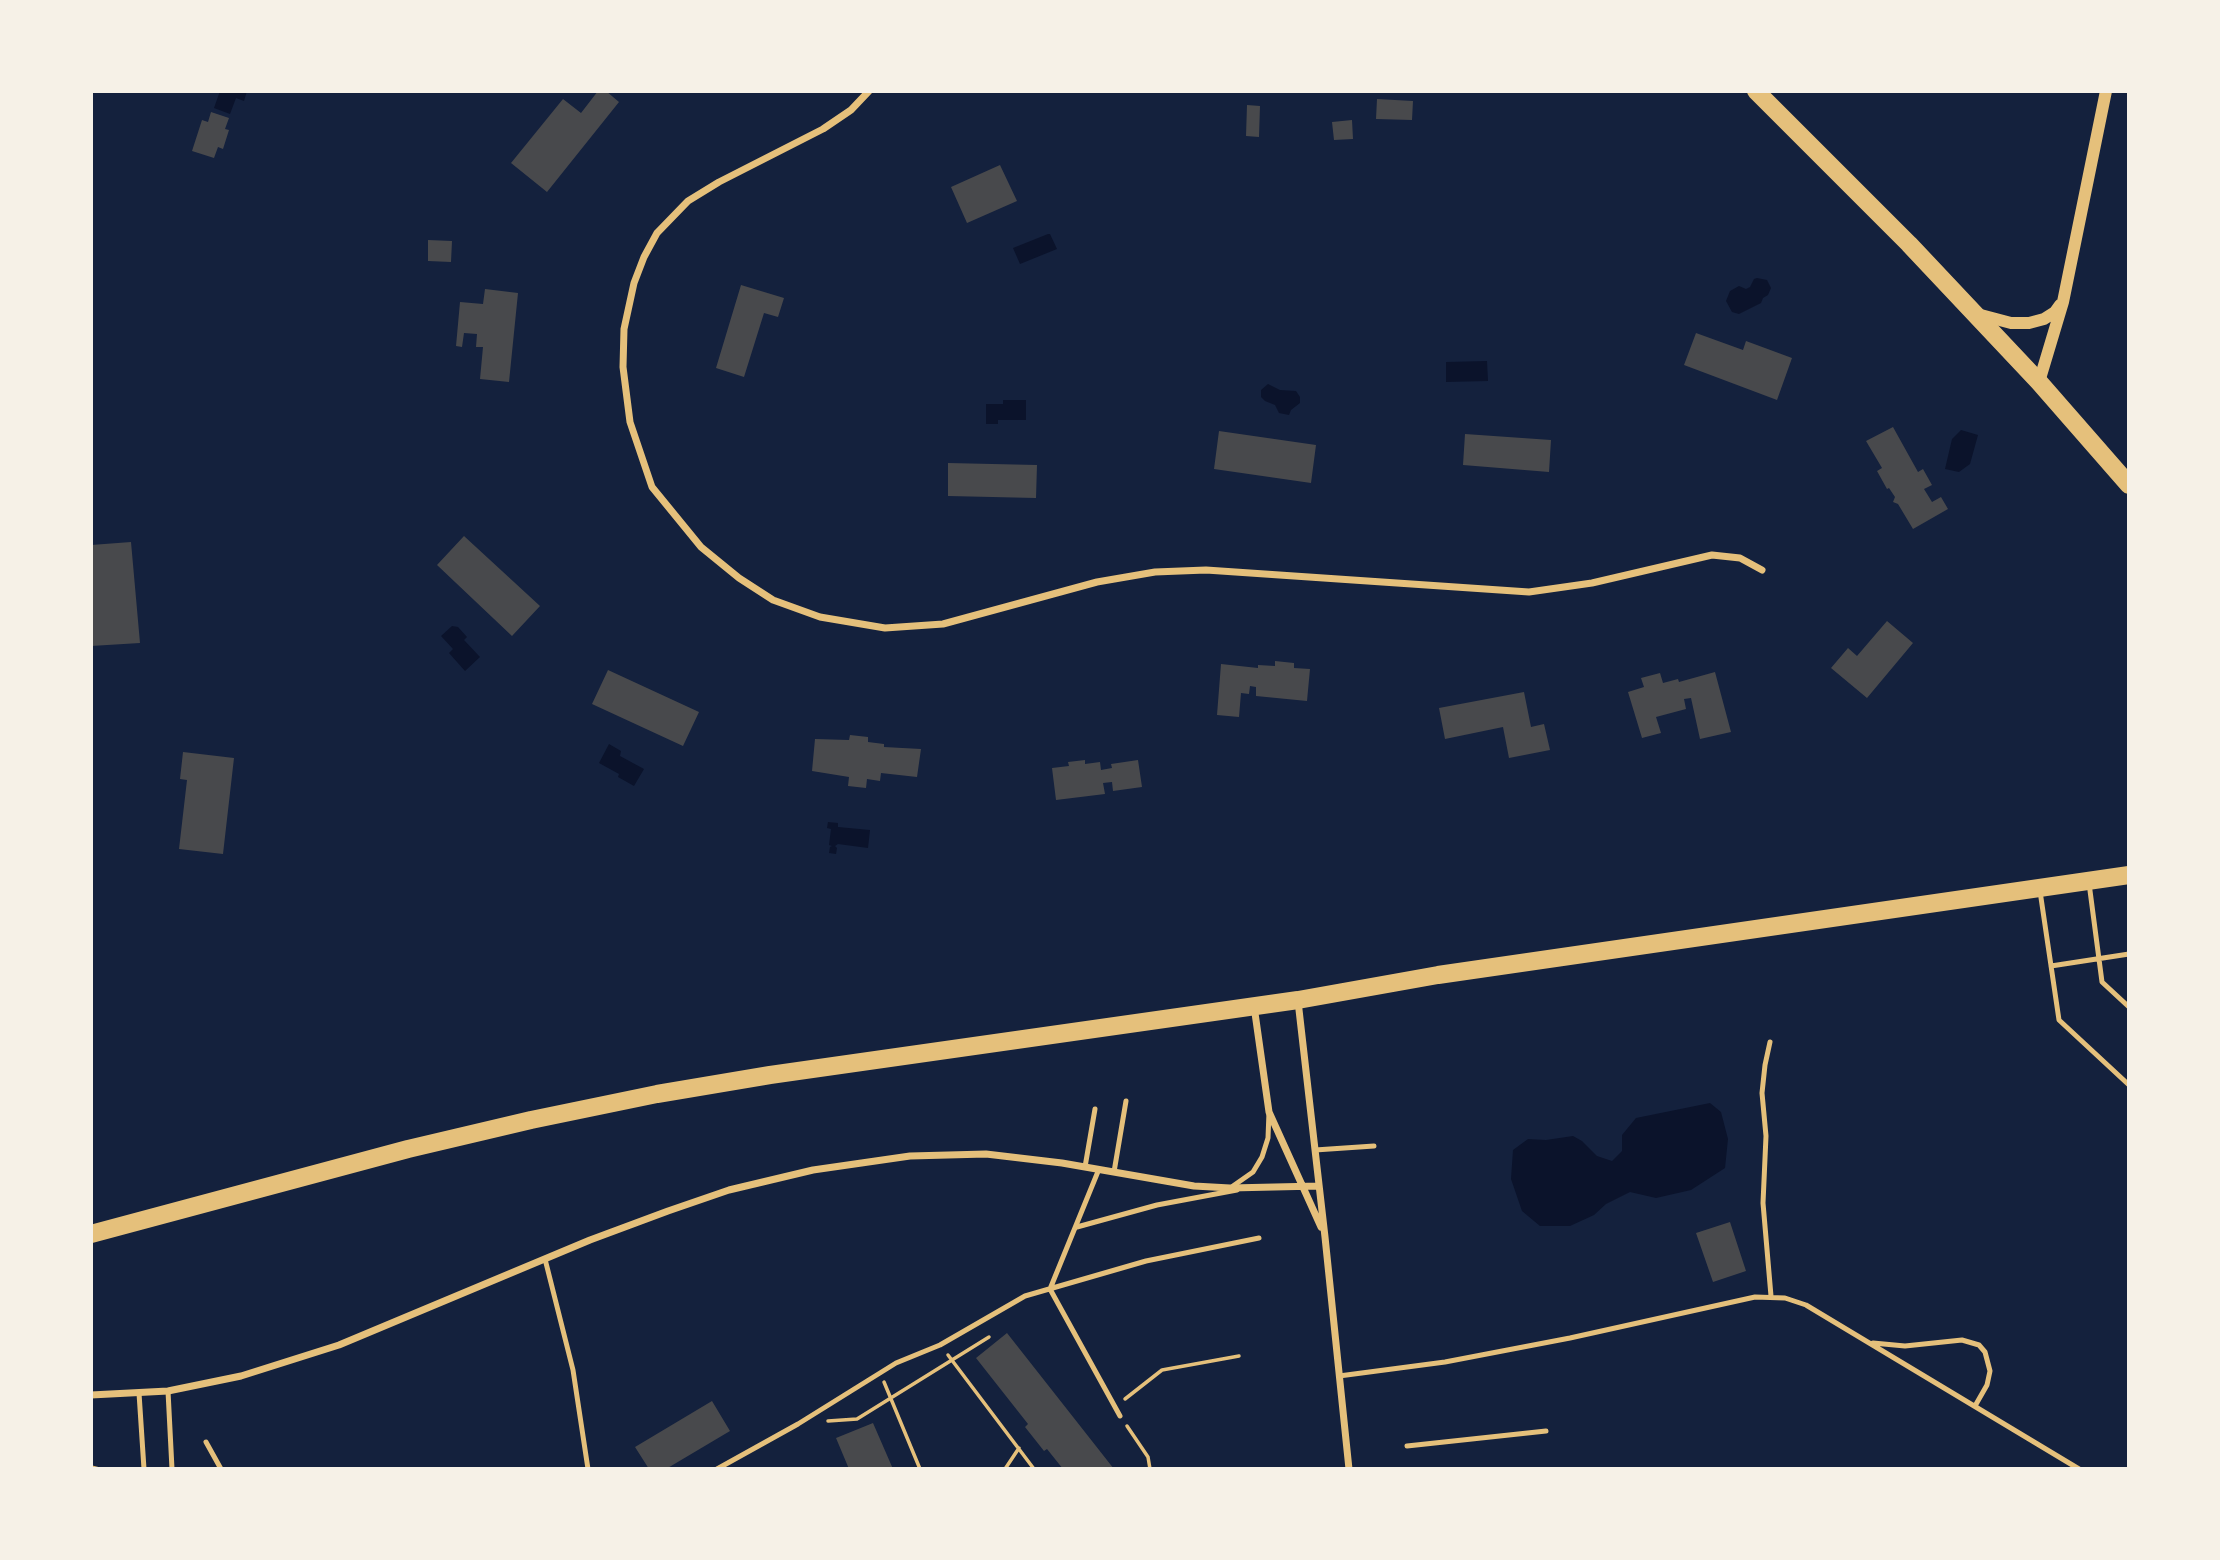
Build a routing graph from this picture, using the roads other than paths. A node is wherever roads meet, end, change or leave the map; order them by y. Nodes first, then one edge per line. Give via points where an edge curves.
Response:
1 (869, 91) edge
2 (1756, 91) edge
3 (2106, 91) edge
4 (2063, 302) junction
5 (1975, 314) junction
6 (2039, 382) junction
7 (2129, 485) edge
8 (1762, 570) dead end
9 (2129, 874) edge
10 (2088, 880) junction
11 (2040, 887) junction
12 (2129, 954) edge
13 (2097, 959) junction
14 (2051, 966) junction
15 (1298, 1000) junction
16 (1254, 1006) junction
17 (2129, 1007) edge
18 (1770, 1042) dead end
19 (2129, 1085) edge
20 (1126, 1101) dead end
21 (1096, 1108) dead end
22 (1269, 1112) junction
23 (1374, 1146) dead end
24 (1315, 1150) junction
25 (1085, 1167) junction
26 (1099, 1169) junction
27 (1114, 1172) junction
28 (1303, 1186) junction
29 (1319, 1186) junction
30 (1230, 1188) junction
31 (1250, 1188) junction
32 (1077, 1227) junction
33 (91, 1234) edge
34 (1325, 1237) junction
35 (1259, 1238) dead end
36 (545, 1259) junction
37 (1050, 1289) junction
38 (1771, 1296) junction
39 (1870, 1343) junction
40 (1339, 1376) junction
41 (168, 1391) junction
42 (139, 1393) junction
43 (91, 1395) edge
44 (1975, 1406) junction
45 (1120, 1416) road end
46 (1546, 1431) dead end
47 (206, 1442) dead end
48 (1407, 1446) dead end
49 (144, 1469) edge
50 (172, 1469) edge
51 (221, 1469) edge
52 (588, 1469) edge
53 (717, 1469) edge
54 (1349, 1469) edge
55 (2079, 1469) edge

1 - 8 street via 823,129 688,201 657,233 644,257 624,329 630,422 652,487 701,547 773,600 820,617 885,628 943,624 1097,582 1155,572 1206,570 1529,592 1592,583 1712,555 1740,558
2 - 5 main road
3 - 4 street
4 - 5 street via 2055,312 2029,323
4 - 6 street
5 - 6 main road
6 - 7 main road
9 - 10 main road
10 - 11 main road
10 - 13 lane
11 - 14 lane
11 - 15 main road via 1438,975
12 - 13 lane
13 - 14 lane
13 - 17 lane via 2102,982
14 - 19 lane via 2059,1020
15 - 16 main road
15 - 24 street
16 - 22 street
16 - 33 main road via 657,1094 408,1149
18 - 38 lane via 1762,1093 1766,1136 1763,1203
20 - 27 lane
21 - 25 lane
22 - 28 street
22 - 30 lane via 1262,1157
23 - 24 lane
24 - 29 street
25 - 26 street
25 - 36 street via 986,1154 910,1156 813,1170 668,1210
26 - 27 street
26 - 32 lane
27 - 30 street
28 - 29 street
28 - 31 street
28 - 34 street
29 - 34 street
30 - 31 street
31 - 32 lane via 1157,1205
32 - 37 lane
34 - 40 street
35 - 37 lane via 1146,1261
36 - 41 street via 339,1345 241,1376
36 - 52 lane via 573,1370
37 - 45 lane
37 - 53 lane via 1025,1296 940,1345 896,1363
38 - 39 lane via 1805,1305
38 - 40 lane via 1452,1360
39 - 44 lane
39 - 44 lane via 1905,1346 1962,1340 1979,1345 1990,1371
40 - 54 street
41 - 42 street
41 - 50 lane
42 - 43 street
42 - 49 lane
44 - 55 lane
46 - 48 lane
47 - 51 lane

